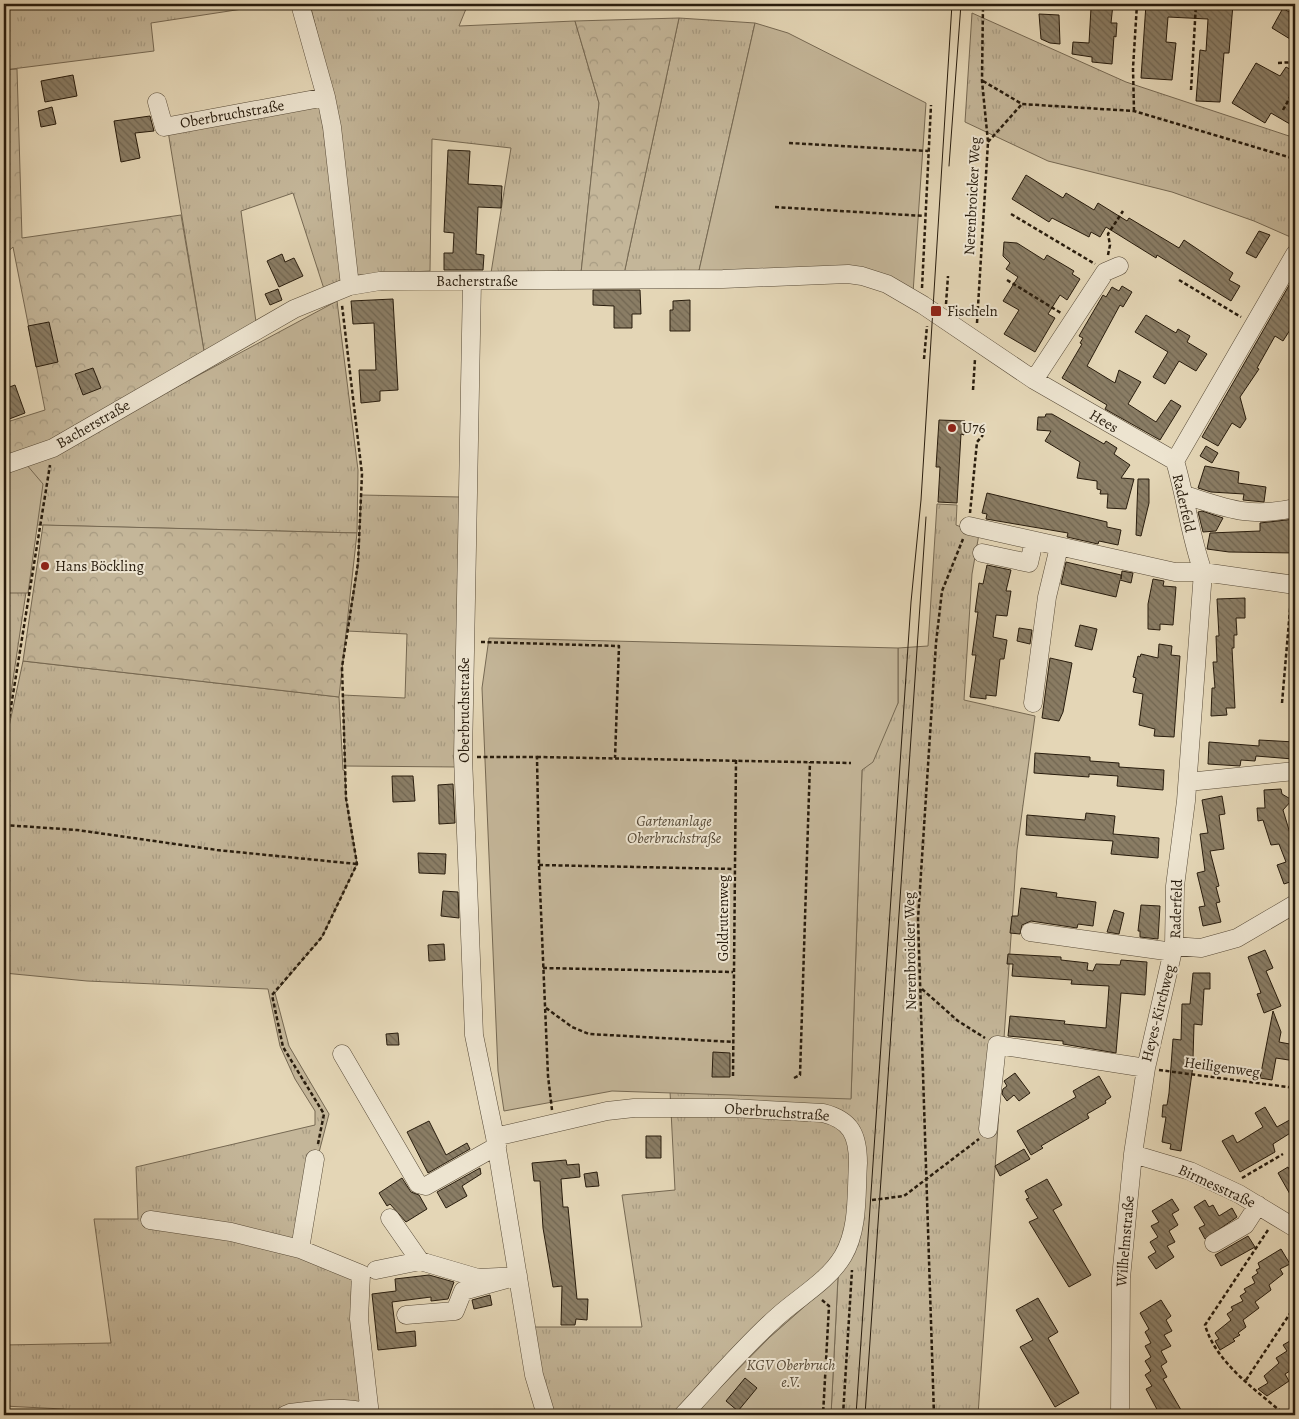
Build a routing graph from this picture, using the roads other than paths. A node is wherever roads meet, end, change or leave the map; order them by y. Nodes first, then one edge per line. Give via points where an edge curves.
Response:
1 (300, 4) edge
2 (326, 97) junction
3 (157, 102) dead end
4 (1295, 254) edge
5 (1112, 269) road end
6 (472, 281) junction
7 (350, 286) junction
8 (976, 341) joint
9 (1034, 380) junction
10 (1174, 461) junction
11 (4, 464) edge
12 (1185, 495) junction
13 (1295, 508) edge
14 (969, 526) road end
15 (1034, 541) junction
16 (1059, 547) junction
17 (982, 553) dead end
18 (1203, 572) junction
19 (1293, 585) edge
20 (1033, 703) dead end
21 (1295, 771) edge
22 (1188, 782) junction
23 (1295, 904) edge
24 (1030, 932) dead end
25 (1174, 949) junction
26 (342, 1054) dead end
27 (1146, 1068) junction
28 (988, 1129) road end
29 (496, 1142) junction
30 (1133, 1154) junction
31 (315, 1159) road end
32 (1258, 1204) junction
33 (390, 1218) dead end
34 (150, 1220) dead end
35 (1295, 1228) edge
36 (1214, 1243) dead end
37 (300, 1249) junction
38 (420, 1261) junction
39 (376, 1270) dead end
40 (518, 1276) junction
41 (406, 1315) dead end
42 (370, 1414) edge
43 (285, 1415) edge
44 (546, 1415) edge
45 (683, 1415) edge
46 (1120, 1415) edge

1 - 2 street
2 - 3 street, Oberbruchstraße via 164,127
2 - 7 street
4 - 10 street, Raderfeld
5 - 9 street via 1073,320
6 - 7 street, Bacherstraße via 380,281
6 - 8 street, Bacherstraße via 724,279 848,274 887,284
6 - 29 street, Oberbruchstraße via 463,757 474,1035
7 - 11 street, Bacherstraße via 294,309 53,448
8 - 9 street, Hees
9 - 10 street, Hees
10 - 12 street, Raderfeld
12 - 13 street via 1239,512 1277,512
12 - 18 street, Raderfeld via 1194,546
14 - 15 street
15 - 16 street
15 - 17 street via 1029,563
16 - 18 street via 1175,572
16 - 20 street via 1048,597
18 - 19 street
18 - 22 street, Raderfeld
21 - 22 street
22 - 25 street, Raderfeld via 1175,886
23 - 25 street, Heyes-Kirchweg via 1237,938 1201,948
24 - 25 street
25 - 27 street, Heyes-Kirchweg
26 - 29 street, Oberbruchstraße via 418,1184 426,1186
27 - 28 street, Heyes-Kirchweg via 996,1045
27 - 30 street, Wilhelmstraße
29 - 40 street, Oberbruchstraße
29 - 45 street, Oberbruchstraße via 553,1123 607,1111 663,1106 823,1113 838,1117 849,1125 858,1157 856,1202 850,1239 842,1257 810,1290 777,1317
30 - 32 street, Birmesstraße via 1190,1171
30 - 46 street, Wilhelmstraße via 1121,1278
31 - 37 street
32 - 35 street, Birmesstraße
32 - 36 street via 1245,1225
33 - 38 street
34 - 37 street via 231,1232
37 - 42 street via 360,1274 359,1319
38 - 39 street
38 - 40 street via 478,1278
40 - 41 street via 463,1291 455,1311
40 - 44 street, Oberbruchstraße via 534,1375
42 - 43 street via 332,1408

